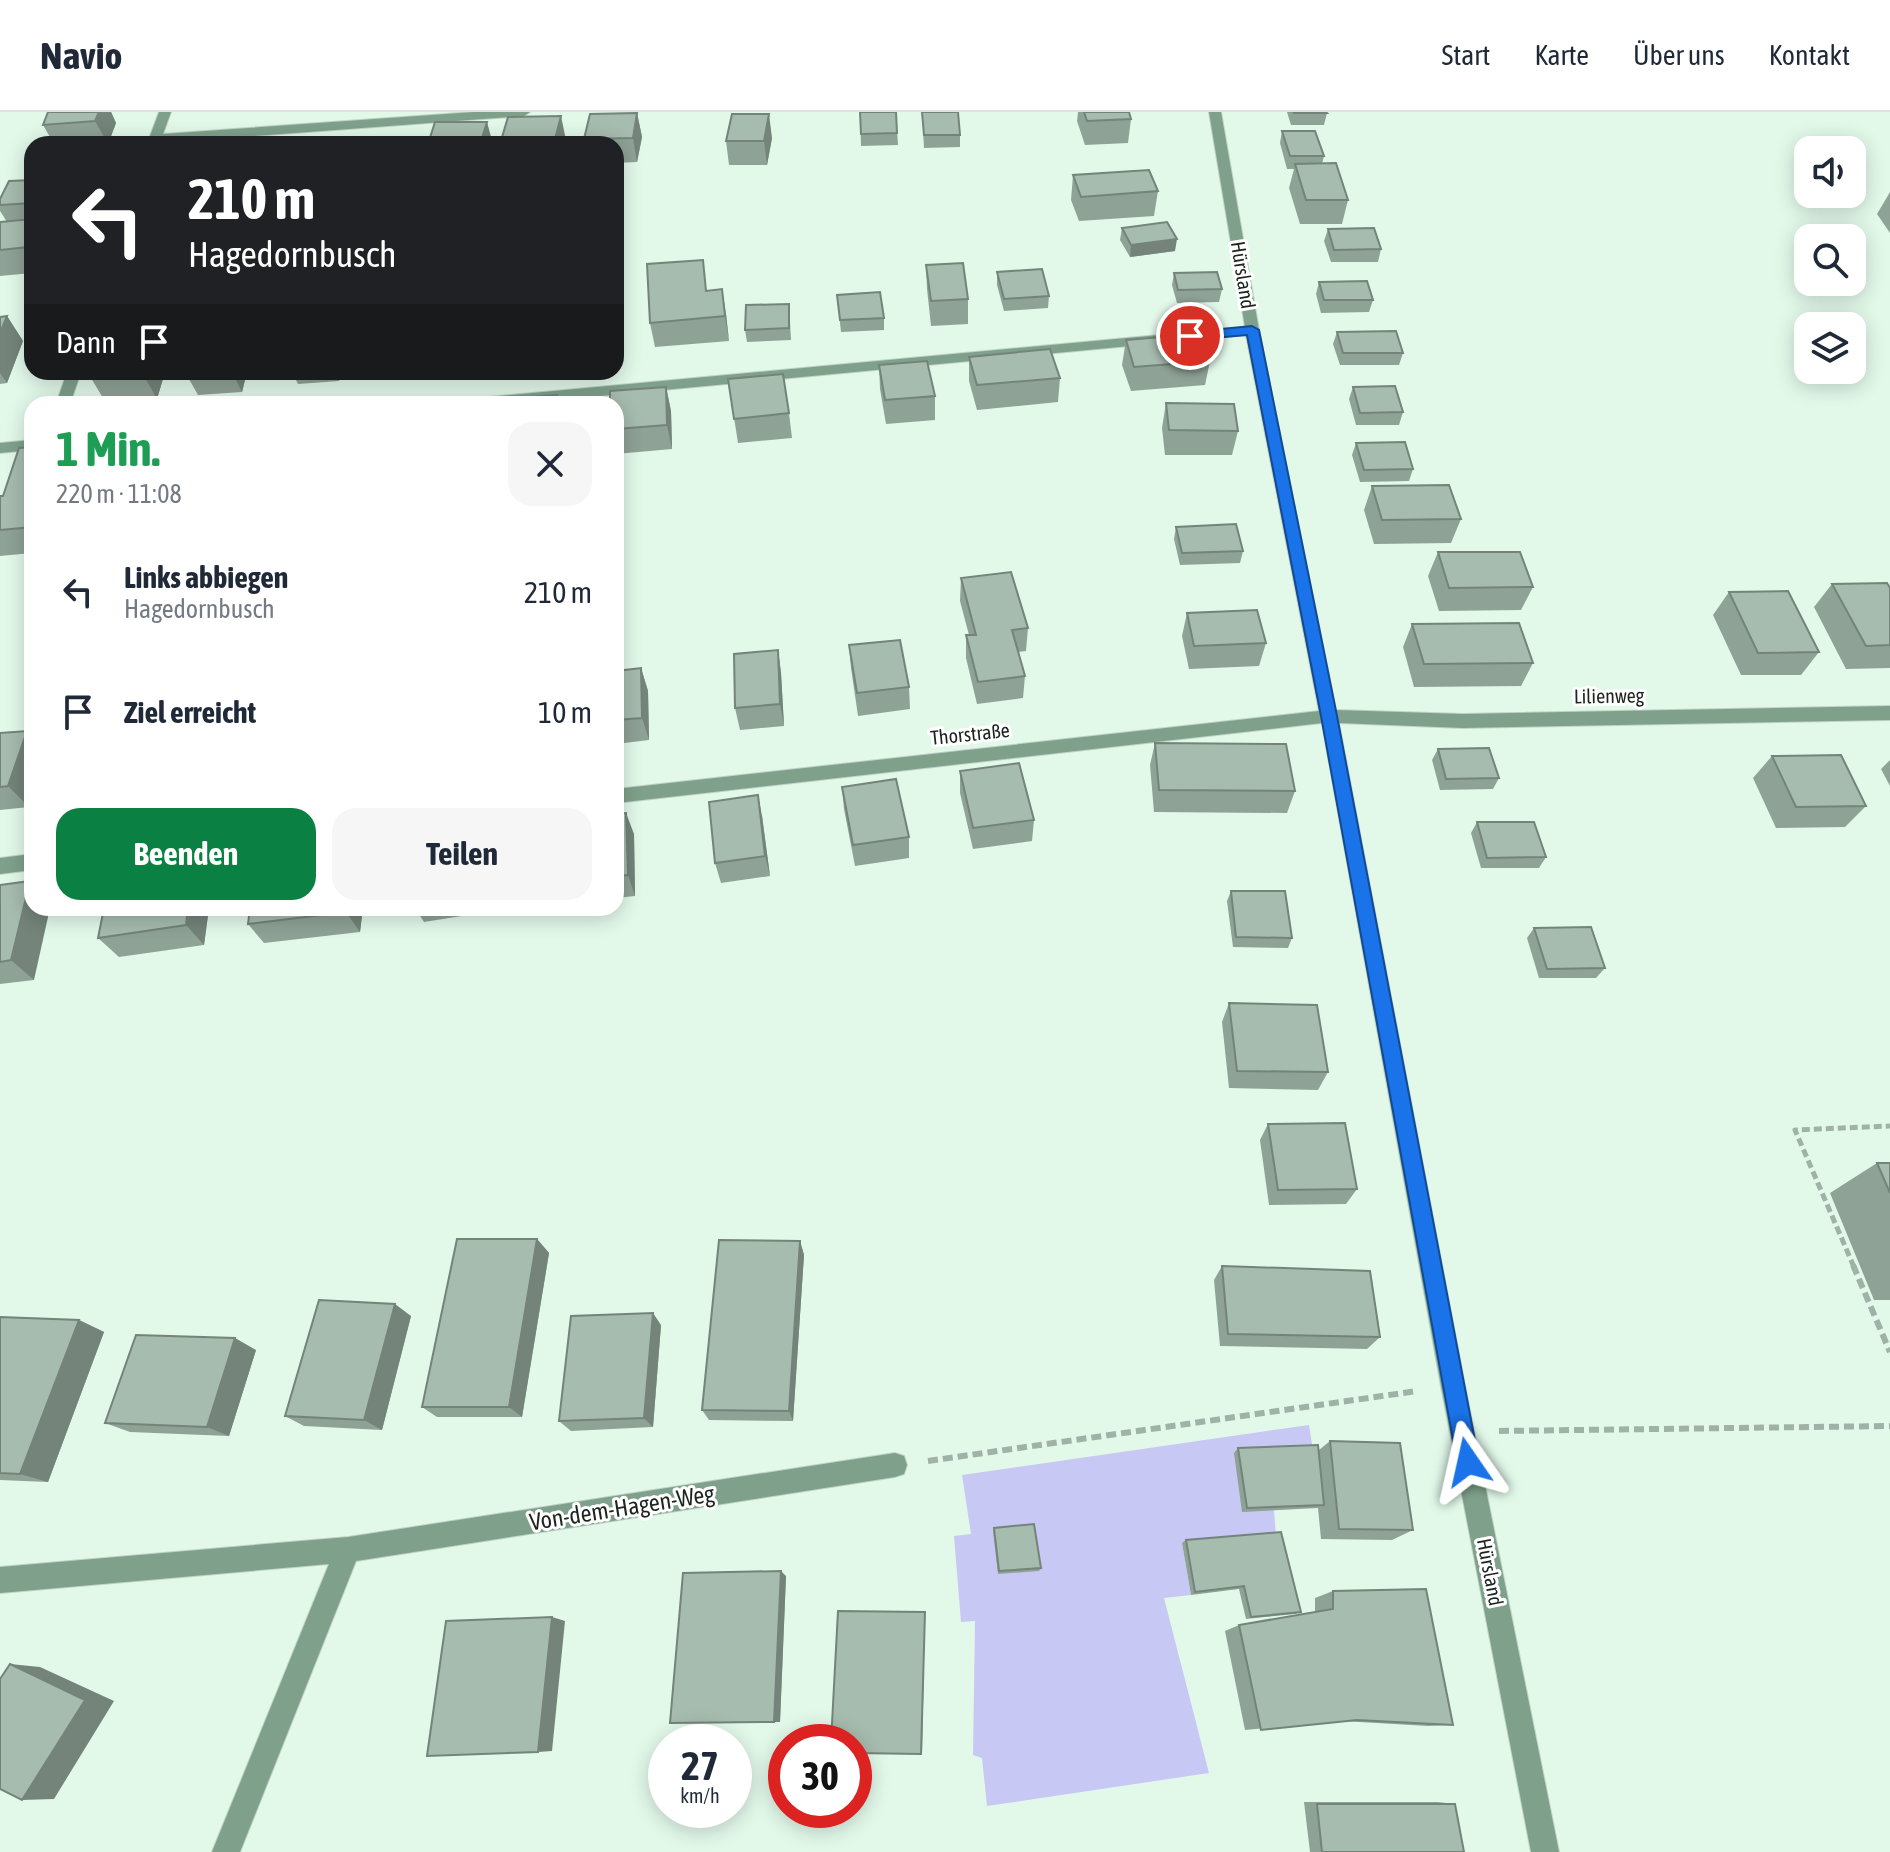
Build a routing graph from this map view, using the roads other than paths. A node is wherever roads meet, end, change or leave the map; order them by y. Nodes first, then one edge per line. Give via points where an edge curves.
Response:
1 (165, 112) edge
2 (524, 112) edge
3 (1215, 112) edge
4 (156, 136) edge
5 (218, 136) edge
6 (1252, 330) junction
7 (552, 396) edge
8 (24, 446) edge
9 (0, 448) edge
10 (1890, 713) edge
11 (1329, 716) junction
12 (624, 795) edge
13 (24, 863) edge
14 (0, 866) edge
15 (895, 1465) road end
16 (348, 1550) junction
17 (0, 1580) edge
18 (226, 1852) edge
19 (1545, 1852) edge

1 - 4 street
2 - 5 street
3 - 6 street, Hürsland
6 - 7 street
6 - 11 street, Hürsland
8 - 9 street
10 - 11 street, Lilienweg via 1463,721
11 - 12 street, Thorstraße
11 - 19 street, Hürsland
13 - 14 street
15 - 16 street, Von-dem-Hagen-Weg
16 - 17 street, Von-dem-Hagen-Weg
16 - 18 street

